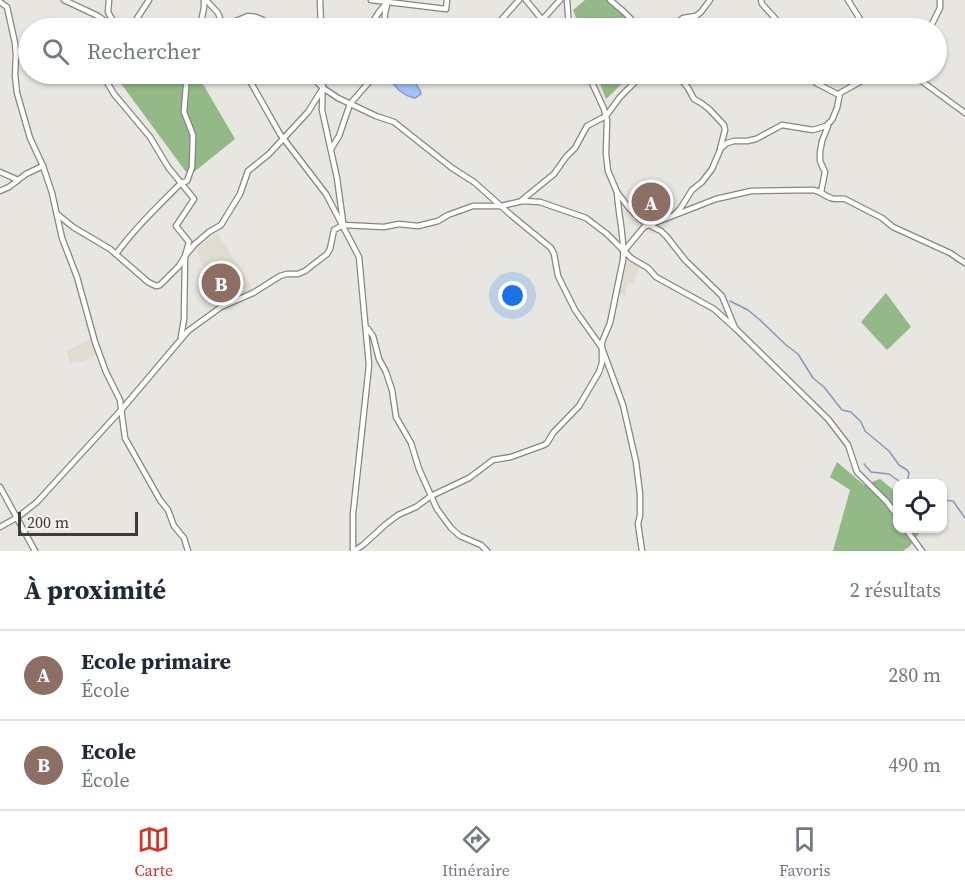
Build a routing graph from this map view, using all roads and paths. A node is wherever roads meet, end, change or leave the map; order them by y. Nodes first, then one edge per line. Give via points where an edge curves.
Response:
1 (64, 0) edge
2 (109, 0) edge
3 (149, 0) edge
4 (205, 0) edge
5 (320, 0) edge
6 (371, 0) edge
7 (447, 0) edge
8 (519, 0) edge
9 (526, 0) edge
10 (560, 0) edge
11 (567, 0) edge
12 (610, 0) edge
13 (710, 0) edge
14 (761, 0) edge
15 (848, 0) edge
16 (940, 0) edge
17 (389, 1) edge
18 (0, 2) edge
19 (101, 18) edge
20 (111, 18) edge
21 (137, 18) edge
22 (202, 18) edge
23 (220, 18) edge
24 (244, 18) edge
25 (258, 18) edge
26 (321, 18) edge
27 (375, 18) edge
28 (385, 18) edge
29 (503, 18) edge
30 (540, 18) edge
31 (544, 18) edge
32 (568, 18) edge
33 (631, 18) edge
34 (682, 18) edge
35 (775, 18) edge
36 (859, 18) edge
37 (935, 18) edge
38 (108, 84) edge
39 (186, 84) edge
40 (252, 84) edge
41 (319, 84) edge
42 (323, 84) edge
43 (367, 84) edge
44 (593, 84) edge
45 (633, 84) edge
46 (684, 84) edge
47 (818, 84) edge
48 (856, 84) edge
49 (926, 84) edge
50 (323, 88) junction
51 (839, 95) junction
52 (350, 104) junction
53 (965, 113) edge
54 (606, 116) junction
55 (830, 123) junction
56 (284, 139) junction
57 (331, 149) junction
58 (720, 151) junction
59 (43, 166) junction
60 (0, 172) edge
61 (18, 180) junction
62 (182, 183) junction
63 (0, 191) edge
64 (617, 192) junction
65 (821, 192) junction
66 (520, 202) junction
67 (501, 206) junction
68 (57, 214) junction
69 (673, 215) junction
70 (343, 225) junction
71 (650, 226) junction
72 (624, 251) junction
73 (116, 254) junction
74 (185, 256) junction
75 (965, 263) edge
76 (366, 327) junction
77 (735, 328) junction
78 (181, 340) junction
79 (602, 348) junction
80 (122, 409) junction
81 (0, 487) edge
82 (431, 496) junction
83 (893, 511) edge
84 (18, 517) junction
85 (0, 527) edge
86 (909, 533) edge
87 (35, 551) edge
88 (188, 551) edge
89 (354, 551) edge
90 (487, 551) edge
91 (642, 551) edge
92 (922, 551) edge

1 - 19 street
2 - 20 street
3 - 21 street
4 - 22 street
4 - 23 street
5 - 26 street
6 - 17 street
7 - 17 street via 446,9
8 - 29 street
9 - 30 street
10 - 31 street
11 - 32 street
12 - 33 street
13 - 34 street via 696,16
14 - 35 street
15 - 36 street
16 - 37 street
17 - 27 street
17 - 28 street
18 - 59 street via 7,7 15,43 17,93
24 - 25 street
38 - 62 street
39 - 62 street via 184,112 193,135 192,167 187,181
40 - 56 street
41 - 50 street
42 - 50 street
43 - 52 street
44 - 54 street
45 - 54 street
46 - 58 street via 694,99 724,125
47 - 51 street
48 - 51 street
49 - 53 street
50 - 52 street
50 - 56 street
50 - 57 street via 322,110
51 - 55 street
52 - 57 street
52 - 67 street via 394,122
54 - 64 street via 608,171
54 - 66 street via 587,126 559,169
55 - 58 street via 813,130 782,125 756,139 727,143
55 - 65 street via 820,152 825,172
56 - 70 street via 326,194
56 - 74 street via 248,171 240,194 221,225
57 - 70 street
58 - 69 street via 712,169
59 - 61 street
59 - 68 street
60 - 61 street
61 - 63 street
62 - 73 street
62 - 74 street via 194,199 176,226 189,242
64 - 71 street
64 - 72 street
65 - 69 street via 751,191
65 - 75 street via 833,199 845,199
66 - 67 street
66 - 72 street via 540,202 580,215
67 - 70 street via 473,206 418,226
67 - 79 street via 550,248 558,276
68 - 73 street
68 - 80 street via 95,342
69 - 71 street
70 - 76 street via 359,257
70 - 78 street via 334,230 327,254 305,271 280,276 221,307
71 - 72 street via 641,229
71 - 77 street via 661,231 722,296
72 - 77 street via 656,277 714,309
72 - 79 street
73 - 74 street via 156,286
74 - 78 street
76 - 82 street via 386,372 396,417 411,443
76 - 89 street via 369,365 353,514
77 - 83 street via 828,419 848,445 857,472
78 - 80 street
79 - 82 street via 599,372 579,406 547,443 494,460 469,478
79 - 91 street via 623,405 636,462
80 - 84 street via 37,502
80 - 88 street via 125,438
81 - 84 street
82 - 89 street via 398,515
82 - 90 street via 451,528
84 - 85 street
84 - 87 street
86 - 92 street

